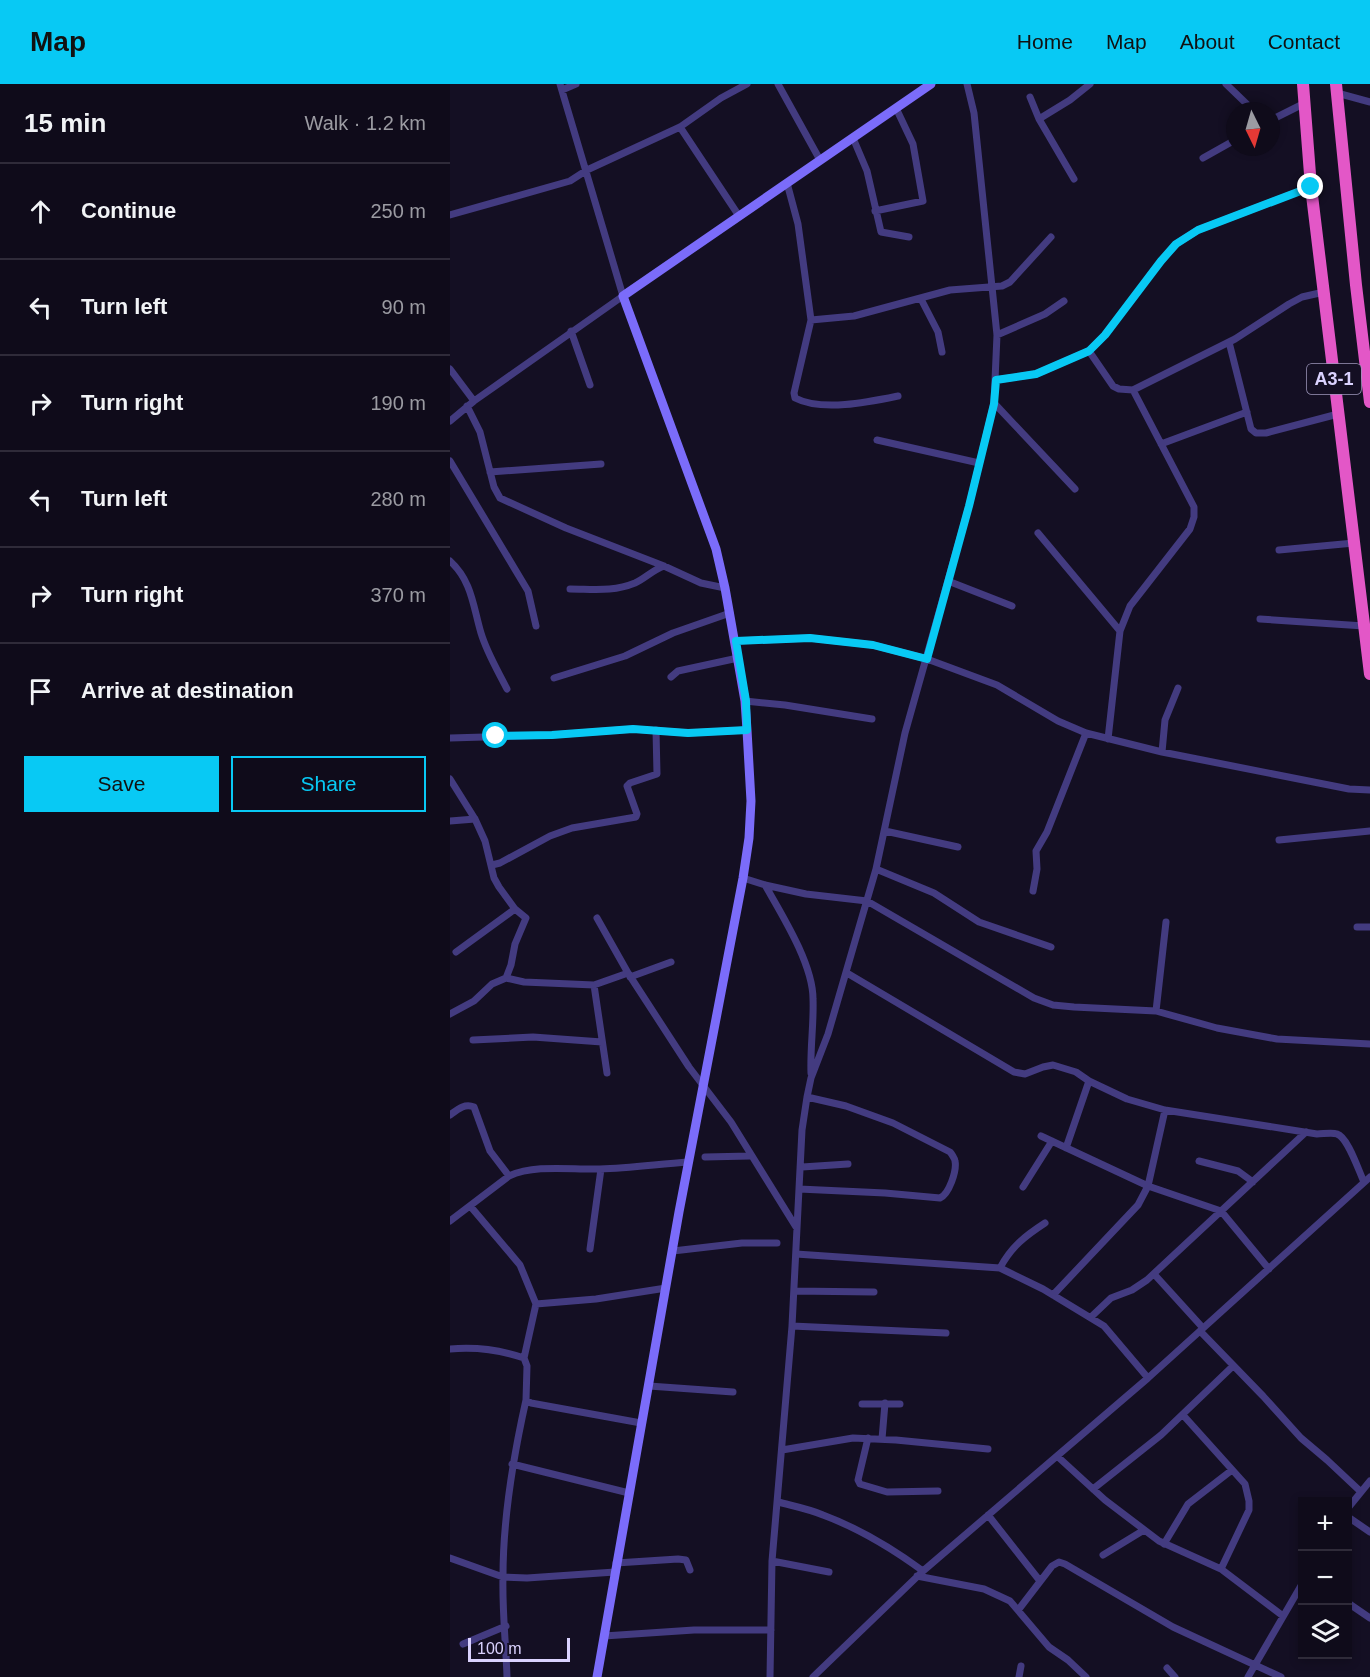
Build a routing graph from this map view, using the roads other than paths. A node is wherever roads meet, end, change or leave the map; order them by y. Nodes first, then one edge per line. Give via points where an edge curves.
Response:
1 (576, 84) edge
2 (747, 84) edge
3 (778, 84) edge
4 (931, 84) edge
5 (967, 84) edge
6 (1090, 84) edge
7 (1226, 84) edge
8 (1303, 84) edge
9 (561, 87) edge
10 (1337, 88) edge
11 (1030, 97) dead end
12 (1245, 102) edge
13 (1370, 102) edge
14 (1305, 103) junction
15 (896, 108) junction
16 (1280, 116) edge
17 (1039, 119) junction
18 (680, 128) junction
19 (853, 138) junction
20 (1226, 145) edge
21 (1203, 158) dead end
22 (820, 160) junction
23 (587, 170) junction
24 (1074, 180) dead end
25 (787, 183) junction
26 (1311, 187) junction
27 (875, 211) junction
28 (450, 215) edge
29 (739, 216) junction
30 (909, 237) dead end
31 (1051, 237) dead end
32 (992, 287) junction
33 (1324, 292) junction
34 (623, 296) junction
35 (921, 299) junction
36 (1064, 301) dead end
37 (811, 320) junction
38 (571, 331) junction
39 (997, 335) junction
40 (1229, 342) junction
41 (1089, 351) junction
42 (942, 352) dead end
43 (450, 369) edge
44 (996, 380) junction
45 (590, 385) dead end
46 (1133, 390) junction
47 (898, 396) dead end
48 (474, 401) junction
49 (1370, 402) edge
50 (994, 404) junction
51 (467, 406) junction
52 (1247, 412) junction
53 (1338, 414) junction
54 (450, 421) edge
55 (877, 440) dead end
56 (1161, 444) junction
57 (450, 460) edge
58 (980, 463) junction
59 (601, 464) dead end
60 (490, 472) junction
61 (1075, 489) dead end
62 (1038, 533) dead end
63 (1354, 543) junction
64 (1279, 550) dead end
65 (647, 560) junction
66 (450, 561) edge
67 (664, 566) junction
68 (651, 571) junction
69 (948, 581) junction
70 (725, 588) junction
71 (570, 589) dead end
72 (1012, 606) dead end
73 (730, 613) junction
74 (1260, 619) dead end
75 (536, 626) dead end
76 (1364, 626) junction
77 (1120, 631) junction
78 (736, 641) junction
79 (738, 658) junction
80 (927, 659) junction
81 (1370, 674) edge
82 (672, 677) dead end
83 (554, 678) dead end
84 (1178, 688) dead end
85 (507, 689) dead end
86 (746, 701) junction
87 (872, 719) dead end
88 (656, 730) junction
89 (747, 730) junction
90 (1086, 733) junction
91 (450, 738) edge
92 (1108, 739) junction
93 (1162, 752) junction
94 (450, 779) edge
95 (1370, 790) edge
96 (475, 819) junction
97 (450, 821) edge
98 (885, 831) junction
99 (1370, 831) edge
100 (1279, 840) dead end
101 (958, 847) dead end
102 (492, 865) junction
103 (876, 869) junction
104 (743, 878) junction
105 (765, 885) junction
106 (1033, 891) dead end
107 (867, 901) junction
108 (515, 909) junction
109 (597, 918) dead end
110 (1166, 922) dead end
111 (1357, 927) dead end
112 (1370, 927) edge
113 (1051, 947) dead end
114 (456, 952) dead end
115 (671, 962) dead end
116 (847, 973) junction
117 (629, 975) junction
118 (506, 978) junction
119 (594, 984) junction
120 (1156, 1011) junction
121 (450, 1014) edge
122 (473, 1040) dead end
123 (602, 1042) junction
124 (1370, 1044) edge
125 (607, 1073) dead end
126 (811, 1078) junction
127 (1089, 1081) junction
128 (703, 1085) junction
129 (807, 1097) junction
130 (1165, 1110) junction
131 (450, 1115) edge
132 (1306, 1132) junction
133 (1041, 1136) dead end
134 (1052, 1141) junction
135 (1066, 1148) junction
136 (750, 1156) junction
137 (705, 1157) dead end
138 (1199, 1161) dead end
139 (688, 1162) junction
140 (848, 1164) dead end
141 (801, 1167) junction
142 (601, 1169) junction
143 (508, 1176) junction
144 (1367, 1180) edge
145 (1253, 1182) junction
146 (1148, 1186) junction
147 (1023, 1187) dead end
148 (799, 1189) junction
149 (471, 1207) junction
150 (1221, 1211) junction
151 (450, 1221) edge
152 (1045, 1223) dead end
153 (796, 1227) junction
154 (777, 1243) dead end
155 (590, 1249) dead end
156 (673, 1251) junction
157 (796, 1254) junction
158 (1000, 1268) junction
159 (1269, 1269) junction
160 (1154, 1274) junction
161 (666, 1288) junction
162 (794, 1291) junction
163 (874, 1292) dead end
164 (1053, 1295) junction
165 (536, 1304) junction
166 (1091, 1317) junction
167 (792, 1326) junction
168 (1202, 1330) junction
169 (946, 1333) dead end
170 (450, 1349) edge
171 (524, 1358) junction
172 (1233, 1366) junction
173 (1148, 1378) junction
174 (648, 1386) junction
175 (733, 1392) dead end
176 (526, 1400) junction
177 (885, 1403) junction
178 (862, 1404) dead end
179 (900, 1404) dead end
180 (1183, 1414) junction
181 (641, 1423) junction
182 (868, 1438) junction
183 (882, 1439) junction
184 (988, 1449) dead end
185 (782, 1450) junction
186 (1057, 1456) junction
187 (512, 1464) junction
188 (1232, 1470) junction
189 (1370, 1481) edge
190 (1093, 1489) junction
191 (938, 1491) dead end
192 (1360, 1491) junction
193 (629, 1493) junction
194 (1352, 1501) edge
195 (778, 1502) junction
196 (988, 1515) junction
197 (1352, 1520) edge
198 (1144, 1530) junction
199 (1370, 1532) edge
200 (1164, 1544) junction
201 (1103, 1555) dead end
202 (450, 1558) edge
203 (772, 1561) junction
204 (616, 1567) junction
205 (1221, 1569) junction
206 (690, 1570) dead end
207 (830, 1572) dead end
208 (920, 1574) junction
209 (503, 1577) junction
210 (1040, 1581) junction
211 (1298, 1591) edge
212 (1350, 1605) edge
213 (1019, 1609) junction
214 (1283, 1616) junction
215 (1370, 1618) edge
216 (506, 1626) junction
217 (771, 1630) junction
218 (604, 1636) junction
219 (463, 1644) dead end
220 (1254, 1665) junction
221 (1021, 1666) dead end
222 (1167, 1668) dead end
223 (507, 1677) edge
224 (597, 1677) edge
225 (770, 1677) edge
226 (813, 1677) edge
227 (1019, 1677) edge
228 (1086, 1677) edge
229 (1175, 1677) edge
230 (1248, 1677) edge
231 (1281, 1677) edge

1 - 9 street
2 - 18 street
3 - 22 street
4 - 15 main road
5 - 32 street via 973,100
6 - 17 street
7 - 12 street
8 - 14 highway, A3-1
9 - 23 street
10 - 13 street
10 - 49 highway, A3-1
11 - 17 street
14 - 16 street
14 - 26 highway, A3-1
15 - 19 main road
15 - 27 street via 913,144 923,201
17 - 24 street
18 - 23 street
18 - 29 street
19 - 22 main road
19 - 27 street via 867,171
20 - 21 street
22 - 25 main road
23 - 28 street via 570,181
23 - 34 street
25 - 29 main road
25 - 37 street via 798,224
26 - 33 highway, A3-1
26 - 41 street via 1198,230 1176,244
27 - 30 street via 881,232
29 - 34 main road
31 - 32 street via 1010,282
32 - 35 street via 950,290
32 - 39 street
33 - 40 street via 1302,297
33 - 53 highway, A3-1
34 - 38 street
34 - 70 main road via 716,549
35 - 37 street via 854,316
35 - 42 street via 938,332
36 - 39 street
37 - 47 street via 795,398 846,404
38 - 45 street
38 - 48 street
39 - 44 street
40 - 46 street
40 - 52 street
41 - 44 street via 1036,374
41 - 46 street via 1113,386
43 - 48 street
44 - 50 street
46 - 56 street
48 - 51 street
50 - 58 street
50 - 61 street
51 - 54 street
51 - 60 street via 480,432
52 - 53 street via 1251,429 1262,433
52 - 56 street
53 - 63 highway, A3-1
55 - 58 street
56 - 77 street via 1194,507 1194,517 1190,530 1130,606
57 - 75 street via 528,591
58 - 69 street
59 - 60 street
60 - 65 street via 496,494 514,506
62 - 77 street
63 - 64 street
63 - 76 highway, A3-1
65 - 67 street
65 - 68 street
66 - 85 street via 468,585 481,633
67 - 68 street
67 - 70 street via 701,584
68 - 71 street via 638,582 609,590
69 - 72 street
69 - 80 street
70 - 73 main road
73 - 78 main road
73 - 83 street via 673,633 625,656
74 - 76 street
76 - 81 highway, A3-1
77 - 92 street
78 - 79 main road
78 - 80 street via 810,638 873,645
79 - 82 street via 678,671
79 - 86 main road
80 - 90 street via 997,685
80 - 98 street via 905,733
84 - 93 street via 1166,720
86 - 87 street
86 - 89 main road
88 - 89 street
88 - 91 street
88 - 102 street via 657,774 627,786 636,817 572,828
89 - 104 main road via 751,801
90 - 92 street
90 - 106 street via 1036,851
92 - 93 street
93 - 95 street
94 - 96 street
96 - 97 street
96 - 102 street
98 - 101 street
98 - 103 street
99 - 100 street
102 - 108 street via 494,878
103 - 107 street
103 - 113 street via 934,893 979,922
104 - 105 street
104 - 128 main road
105 - 107 street
105 - 126 street via 811,981
107 - 116 street
107 - 120 street via 1034,998 1074,1008
108 - 114 street
108 - 118 street via 525,922
109 - 117 street
110 - 120 street
111 - 112 street
115 - 117 street
116 - 126 street
116 - 127 street via 1014,1072 1025,1074 1053,1065
117 - 119 street
117 - 128 street
118 - 119 street
118 - 121 street
119 - 123 street
120 - 124 street via 1277,1039
122 - 123 street via 533,1037
123 - 125 street
126 - 129 street
127 - 130 street via 1127,1099
127 - 135 street
128 - 136 street
128 - 139 main road
129 - 141 street
129 - 148 street via 893,1123 950,1152 955,1168 946,1194 940,1198
130 - 132 street
130 - 146 street
131 - 143 street via 462,1107 474,1107 490,1151
132 - 144 street via 1343,1137
132 - 145 street
133 - 134 street
134 - 135 street
134 - 147 street
135 - 146 street
136 - 137 street
136 - 153 street
138 - 145 street via 1238,1171
139 - 142 street
139 - 156 main road
140 - 141 street
141 - 148 street
142 - 143 street via 543,1169
142 - 155 street
143 - 149 street
144 - 159 street
145 - 150 street
146 - 150 street
146 - 164 street via 1131,1214
148 - 153 street
149 - 151 street
149 - 165 street via 520,1265
150 - 159 street
150 - 160 street
152 - 158 street via 1018,1242
153 - 157 street
154 - 156 street
156 - 161 main road
157 - 158 street
157 - 162 street
158 - 164 street
159 - 168 street
160 - 166 street via 1139,1286 1111,1298
160 - 168 street
161 - 165 street
161 - 174 main road
162 - 163 street
162 - 167 street
164 - 166 street
165 - 171 street
166 - 173 street via 1104,1326
167 - 169 street
167 - 185 street
168 - 172 street
168 - 173 street
170 - 171 street via 474,1348
171 - 176 street
172 - 180 street
172 - 192 street via 1301,1438
173 - 186 street
174 - 175 street
174 - 181 main road
176 - 181 street
176 - 187 street
177 - 178 street
177 - 179 street
177 - 183 street
180 - 188 street
180 - 190 street
181 - 193 main road
182 - 183 street
182 - 185 street
182 - 191 street via 860,1484 887,1492
183 - 184 street
185 - 195 street
186 - 190 street
186 - 196 street
187 - 193 street
187 - 209 street
188 - 200 street via 1188,1504
188 - 205 street via 1245,1484 1249,1510
189 - 192 street
190 - 198 street
192 - 194 street
193 - 204 main road
195 - 203 street
195 - 208 street via 823,1514 850,1527 906,1559
196 - 208 street
196 - 210 street
197 - 199 street
198 - 200 street
198 - 201 street
200 - 205 street
202 - 209 street
203 - 207 street
203 - 217 street
204 - 206 street via 678,1559 686,1560
204 - 209 street via 527,1578
204 - 218 main road
205 - 214 street
208 - 213 street via 984,1589
208 - 226 street
209 - 216 street
210 - 213 street
210 - 220 street via 1055,1563 1065,1564 1173,1627
211 - 214 street
212 - 215 street
213 - 228 street via 1049,1647
214 - 220 street
216 - 219 street
216 - 223 street
217 - 218 street
217 - 225 street
218 - 224 main road
220 - 230 street
220 - 231 street
221 - 227 street
222 - 229 street

